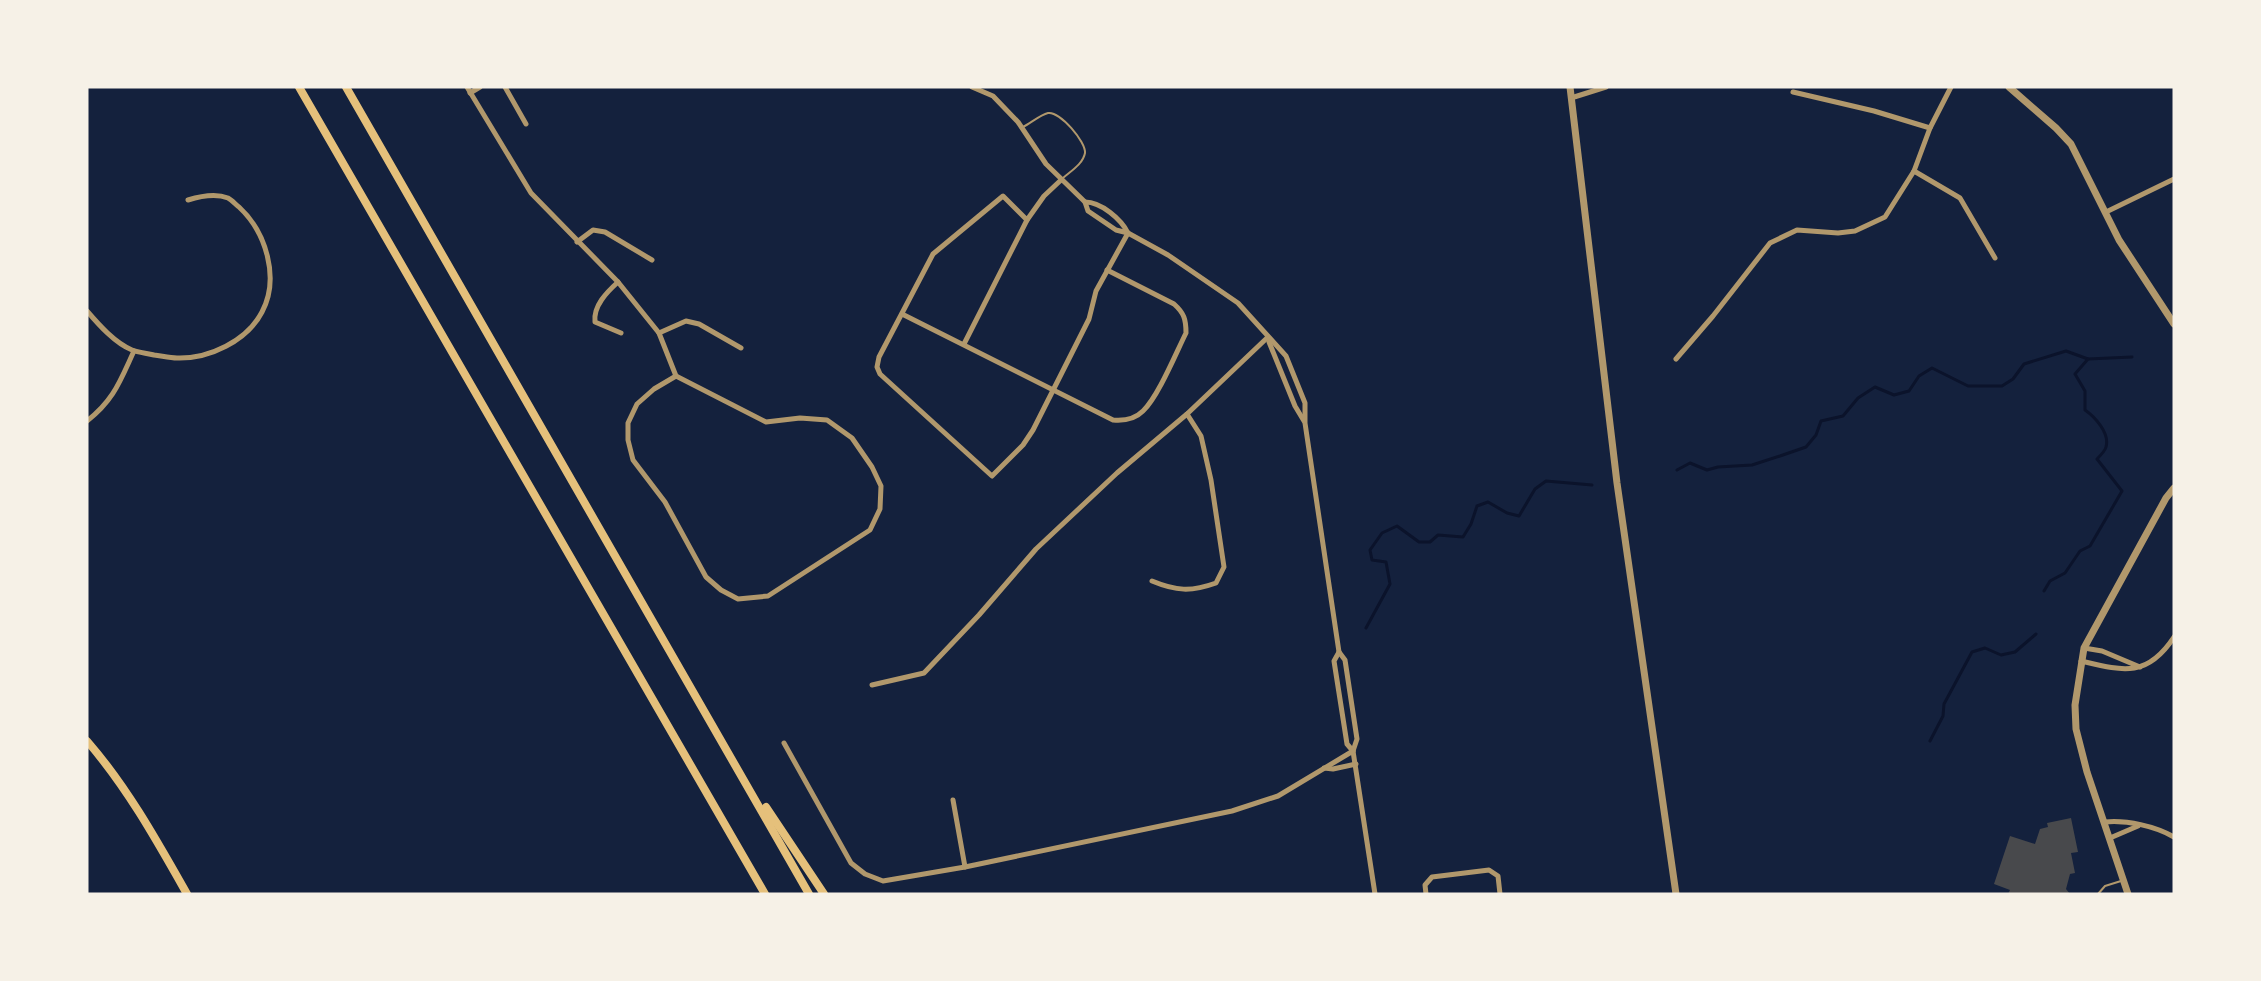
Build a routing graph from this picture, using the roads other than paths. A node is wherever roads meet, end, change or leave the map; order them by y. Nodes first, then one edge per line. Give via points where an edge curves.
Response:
1 (299, 87) edge
2 (346, 87) edge
3 (467, 87) edge
4 (480, 87) edge
5 (505, 87) edge
6 (972, 87) edge
7 (1570, 87) edge
8 (1606, 87) edge
9 (1951, 87) edge
10 (2009, 87) edge
11 (1792, 92) dead end
12 (470, 93) junction
13 (1571, 98) junction
14 (526, 124) dead end
15 (1021, 128) junction
16 (1930, 128) junction
17 (1914, 171) junction
18 (2174, 179) edge
19 (1061, 180) junction
20 (188, 200) dead end
21 (1085, 202) junction
22 (2106, 212) junction
23 (1027, 220) junction
24 (1128, 232) junction
25 (577, 242) junction
26 (1995, 258) dead end
27 (652, 260) dead end
28 (1107, 270) junction
29 (618, 282) junction
30 (87, 311) edge
31 (902, 314) junction
32 (2174, 324) edge
33 (621, 333) dead end
34 (659, 333) junction
35 (1268, 337) junction
36 (964, 345) junction
37 (741, 348) dead end
38 (134, 351) junction
39 (1676, 359) dead end
40 (676, 376) junction
41 (1053, 389) junction
42 (1187, 414) junction
43 (87, 421) edge
44 (1305, 423) junction
45 (2174, 488) edge
46 (1152, 581) dead end
47 (2174, 638) edge
48 (2084, 648) junction
49 (1339, 652) junction
50 (2081, 661) junction
51 (2141, 668) junction
52 (872, 685) dead end
53 (87, 741) edge
54 (784, 743) dead end
55 (1353, 751) junction
56 (730, 754) junction
57 (1356, 764) junction
58 (1323, 768) junction
59 (953, 800) dead end
60 (2104, 822) junction
61 (2140, 826) junction
62 (2174, 837) edge
63 (2110, 838) junction
64 (748, 865) junction
65 (965, 867) junction
66 (2124, 880) junction
67 (187, 894) edge
68 (758, 894) edge
69 (765, 894) edge
70 (809, 894) edge
71 (824, 894) edge
72 (1375, 894) edge
73 (1426, 894) edge
74 (1500, 894) edge
75 (1676, 894) edge
76 (2098, 894) edge
77 (2128, 894) edge

1 - 64 highway
2 - 56 highway
3 - 12 street
4 - 12 street
5 - 14 street
6 - 15 street via 993,96
7 - 13 street
8 - 13 street
9 - 16 street
10 - 22 street via 2071,144
11 - 16 street
12 - 25 street via 531,193
13 - 75 street via 1617,483
15 - 19 street
15 - 19 lane via 1055,113 1083,145 1085,153 1080,164
16 - 17 street
17 - 26 street via 1960,198
17 - 39 street via 1885,217 1855,231 1797,230 1770,243
18 - 22 street
19 - 21 street
19 - 23 street
20 - 38 street via 208,195 229,199 247,214 268,257 270,284 262,312 246,333 220,350 177,358
21 - 24 street via 1093,202 1122,222
21 - 24 street via 1088,211 1116,230
22 - 32 street via 2119,240
23 - 31 street via 1003,196 933,254
23 - 36 street
24 - 28 street
24 - 35 street via 1238,303
25 - 27 street via 593,230 605,232
25 - 29 street
28 - 41 street via 1096,291 1089,319
28 - 41 street via 1174,304 1183,312 1186,333 1151,400 1133,418 1113,420
29 - 33 street via 604,295 594,316 595,322
29 - 34 street
30 - 38 street
31 - 36 street
31 - 41 street via 879,357 880,374 992,477 1023,445
34 - 37 street via 686,321 699,324
34 - 40 street
35 - 42 street
35 - 44 street
35 - 44 street via 1286,356 1305,403
36 - 41 street
38 - 43 street via 114,395
40 - 40 street via 637,404 628,423 628,440 633,460 665,502 706,577 721,590 738,599 768,596 870,530 880,509 881,486 852,438 827,420 766,422
42 - 46 street via 1202,436 1224,567 1216,583 1202,588 1175,590
42 - 52 street via 1035,549 924,673
44 - 49 street
45 - 48 street
47 - 51 street via 2151,663
48 - 50 street
48 - 51 street via 2102,651
49 - 55 street via 1345,660 1358,739
49 - 55 street via 1334,661 1347,744
50 - 51 street via 2121,670
50 - 60 street via 2074,705 2076,729
53 - 67 main road via 143,817
54 - 65 street via 852,863 865,874 883,881
55 - 57 street
55 - 58 street
56 - 70 highway
56 - 71 highway
57 - 58 street
57 - 72 street
58 - 65 street via 1278,796 1232,811
59 - 65 street
60 - 61 street
60 - 63 street
61 - 62 street via 2161,829
61 - 63 street
63 - 66 street
64 - 68 highway
64 - 69 highway
66 - 76 lane via 2105,886
66 - 77 street
73 - 74 street via 1425,885 1432,877 1489,870 1498,876

